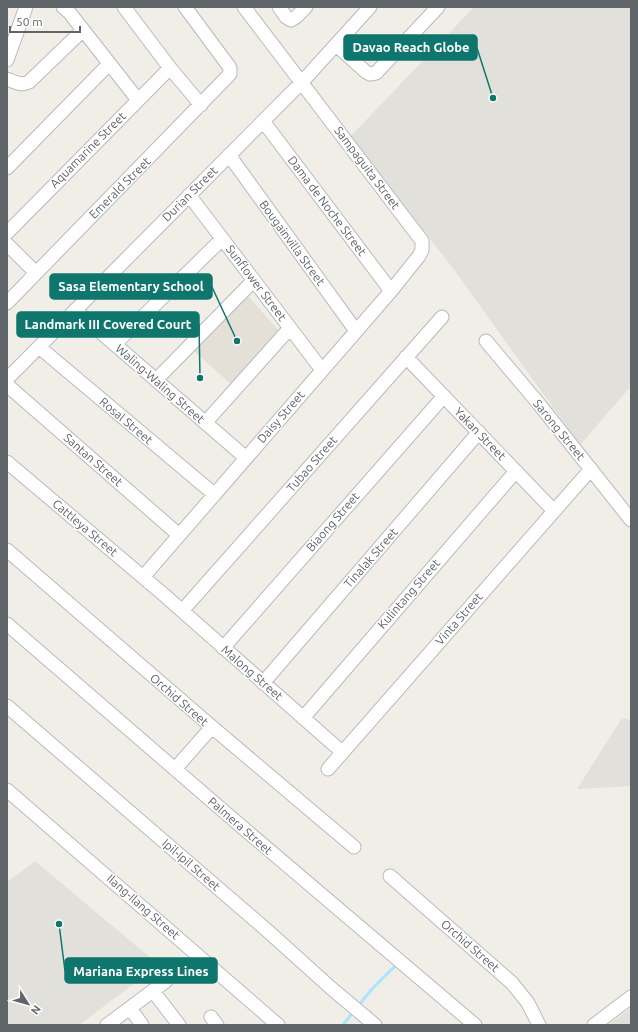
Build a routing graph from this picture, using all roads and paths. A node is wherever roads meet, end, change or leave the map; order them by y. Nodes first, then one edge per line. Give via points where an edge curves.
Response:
1 (26, 7) edge
2 (63, 7) edge
3 (124, 7) edge
4 (185, 7) edge
5 (244, 7) edge
6 (278, 7) edge
7 (306, 7) edge
8 (370, 7) edge
9 (438, 7) edge
10 (83, 30) junction
11 (336, 44) junction
12 (7, 60) edge
13 (109, 64) junction
14 (170, 68) junction
15 (7, 79) edge
16 (302, 82) junction
17 (138, 100) junction
18 (201, 105) junction
19 (263, 121) junction
20 (228, 155) junction
21 (7, 168) edge
22 (189, 196) junction
23 (7, 233) edge
24 (222, 239) junction
25 (7, 244) edge
26 (419, 256) joint
27 (36, 273) junction
28 (254, 280) junction
29 (391, 291) junction
30 (7, 303) edge
31 (75, 310) junction
32 (442, 317) dead end
33 (290, 328) junction
34 (356, 331) junction
35 (486, 341) dead end
36 (115, 344) junction
37 (38, 347) junction
38 (406, 357) junction
39 (322, 370) junction
40 (7, 378) edge
41 (156, 380) junction
42 (7, 385) edge
43 (444, 396) junction
44 (205, 422) junction
45 (479, 432) junction
46 (245, 457) junction
47 (7, 462) edge
48 (591, 469) junction
49 (516, 471) junction
50 (214, 494) junction
51 (554, 510) junction
52 (631, 520) edge
53 (179, 535) junction
54 (7, 550) edge
55 (143, 577) junction
56 (163, 594) joint
57 (182, 611) junction
58 (7, 624) edge
59 (223, 648) junction
60 (263, 683) junction
61 (7, 706) edge
62 (303, 718) junction
63 (212, 727) junction
64 (342, 752) junction
65 (175, 769) junction
66 (328, 769) dead end
67 (7, 790) edge
68 (354, 847) dead end
69 (390, 876) dead end
70 (166, 981) dead end
71 (153, 991) junction
72 (631, 997) edge
73 (130, 1008) junction
74 (106, 1025) edge
75 (142, 1025) edge
76 (179, 1025) edge
77 (278, 1025) edge
78 (375, 1025) edge
79 (475, 1025) edge
80 (539, 1025) edge
81 (594, 1025) edge

1 - 12 street
2 - 10 street
3 - 14 street
4 - 18 street, Emerald Street via 231,71
5 - 16 street, Sampaguita Street
6 - 7 street via 291,20
8 - 11 street, Durian Street
9 - 11 street via 376,73 366,72
10 - 13 street
10 - 15 street via 29,82 23,84
11 - 16 street, Durian Street
13 - 17 street
13 - 21 street
14 - 17 street, Aquamarine Street
14 - 18 street
16 - 19 street, Durian Street
16 - 26 street, Sampaguita Street via 422,241
17 - 23 street, Aquamarine Street
18 - 27 street, Emerald Street
19 - 20 street, Durian Street
19 - 29 street, Dama de Noche Street
20 - 22 street, Durian Street
20 - 34 street, Bougainvilla Street
22 - 24 street, Sunflower Street
22 - 31 street, Durian Street
24 - 28 street, Sunflower Street
24 - 36 street
25 - 27 street
26 - 29 street, Daisy Street
27 - 30 street, Emerald Street
28 - 33 street, Sunflower Street
28 - 41 street
29 - 34 street, Daisy Street
31 - 36 street, Waling-Waling Street
31 - 37 street, Durian Street
32 - 38 street, Tubao Street
33 - 39 street, Sunflower Street
33 - 44 street
34 - 39 street, Daisy Street
35 - 48 street, Sarong Street
36 - 41 street, Waling-Waling Street
37 - 40 street, Durian Street
37 - 50 street, Rosal Street
38 - 43 street, Yakan Street
38 - 57 street, Tubao Street
39 - 46 street, Daisy Street
41 - 44 street, Waling-Waling Street
42 - 53 street, Santan Street
43 - 45 street, Yakan Street
43 - 59 street, Biaong Street
44 - 46 street, Waling-Waling Street
45 - 49 street, Yakan Street
45 - 60 street, Tinalak Street
46 - 50 street, Daisy Street
47 - 55 street, Cattleya Street
48 - 51 street, Vinta Street
48 - 52 street, Sarong Street
49 - 51 street, Yakan Street
49 - 62 street, Kulintang Street
50 - 53 street, Daisy Street
51 - 64 street, Vinta Street
53 - 55 street, Daisy Street
54 - 63 street, Orchid Street
55 - 56 street, Cattleya Street
56 - 57 street, Malong Street
57 - 59 street, Malong Street
58 - 65 street, Palmera Street
59 - 60 street, Malong Street
60 - 62 street, Malong Street
61 - 78 street, Ipil-Ipil Street
62 - 64 street, Malong Street
63 - 65 street
63 - 68 street, Orchid Street
64 - 66 street, Vinta Street
65 - 79 street, Palmera Street
67 - 77 street, Ilang-Ilang Street
69 - 80 street, Orchid Street via 512,983 528,1003
70 - 71 street
71 - 73 street
71 - 76 street
72 - 81 street
73 - 74 street
73 - 75 street

